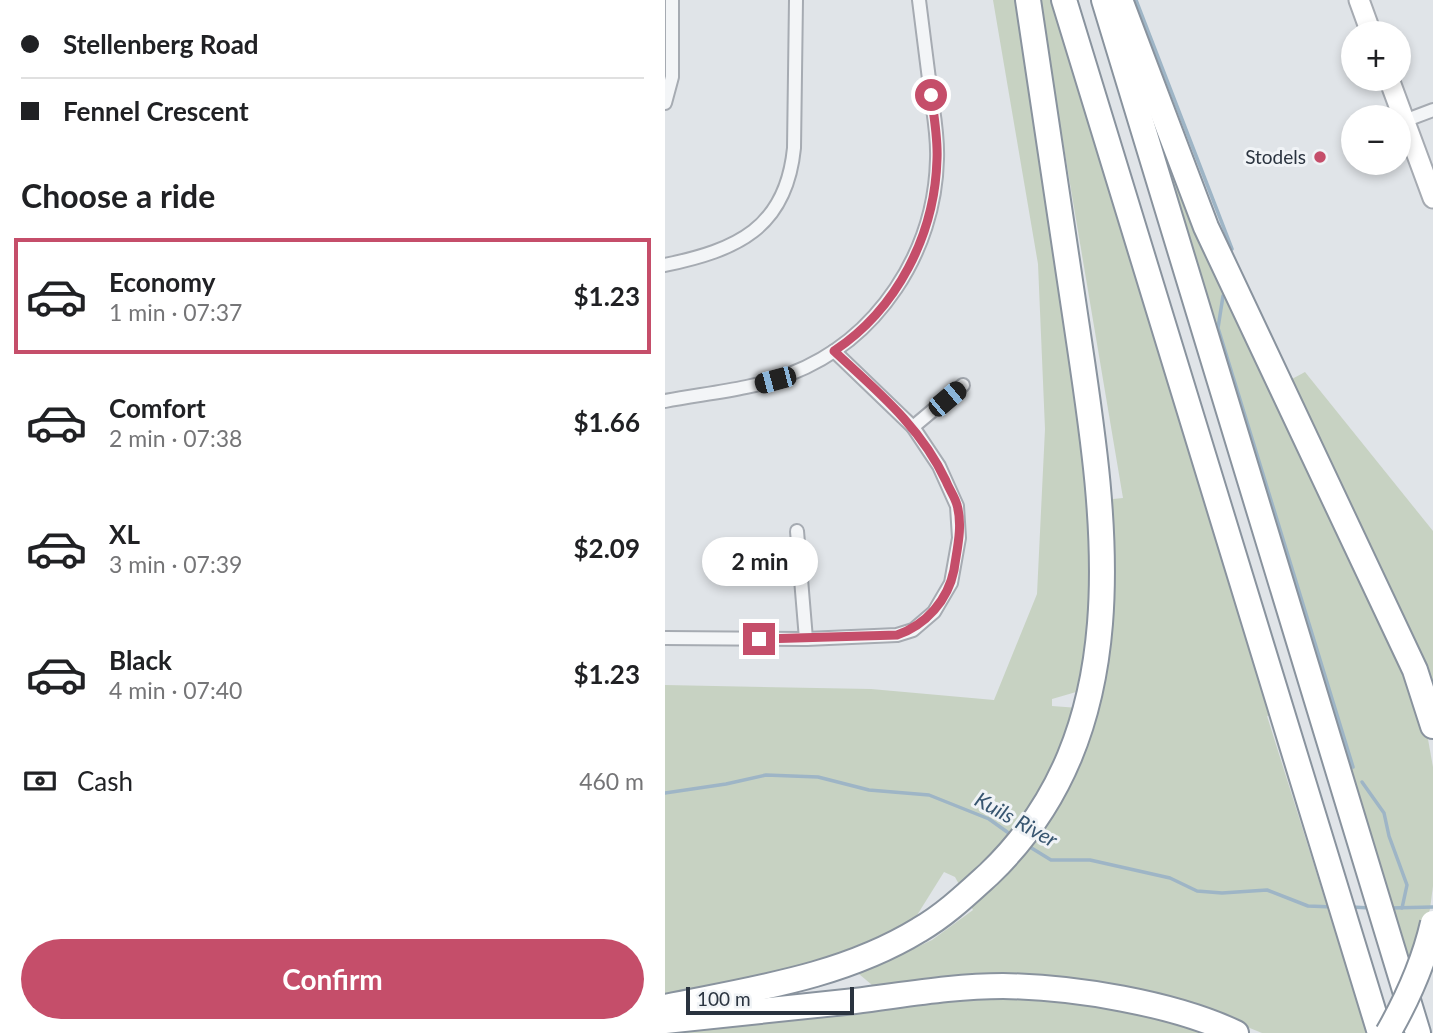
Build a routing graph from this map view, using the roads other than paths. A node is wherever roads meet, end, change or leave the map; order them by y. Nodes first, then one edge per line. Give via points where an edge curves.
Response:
1 (672, 0) edge
2 (796, 0) edge
3 (919, 0) edge
4 (1028, 0) edge
5 (1064, 0) edge
6 (1104, 0) edge
7 (1120, 0) edge
8 (1359, 0) edge
9 (1367, 21) edge
10 (665, 103) edge
11 (1433, 110) edge
12 (1411, 118) edge
13 (1411, 140) edge
14 (1433, 198) edge
15 (665, 265) edge
16 (834, 351) junction
17 (963, 385) dead end
18 (665, 401) edge
19 (913, 427) junction
20 (797, 531) dead end
21 (665, 638) edge
22 (806, 639) junction
23 (1433, 726) edge
24 (1433, 923) edge
25 (665, 1007) edge
26 (665, 1021) edge
27 (1236, 1033) edge
28 (1380, 1033) edge
29 (1388, 1033) edge
30 (1418, 1033) edge

1 - 10 street via 671,77
2 - 15 street via 795,148 782,195 764,220 740,241 710,255
3 - 16 street via 937,143 932,205 918,250 895,291 864,327
4 - 25 highway via 1098,494 1099,646 1079,733 1022,838 967,895 921,929 880,951 802,980
5 - 28 highway
6 - 30 highway
7 - 23 highway via 1206,226 1415,670
8 - 9 main road
11 - 12 street
13 - 14 main road
16 - 18 street via 775,380
16 - 19 street
17 - 19 street
19 - 22 street via 939,466 957,506 959,538 951,583 934,612 913,630 897,635
20 - 22 street
21 - 22 street
24 - 29 highway, bridge via 1412,987
26 - 27 highway via 1004,986 1124,1000

